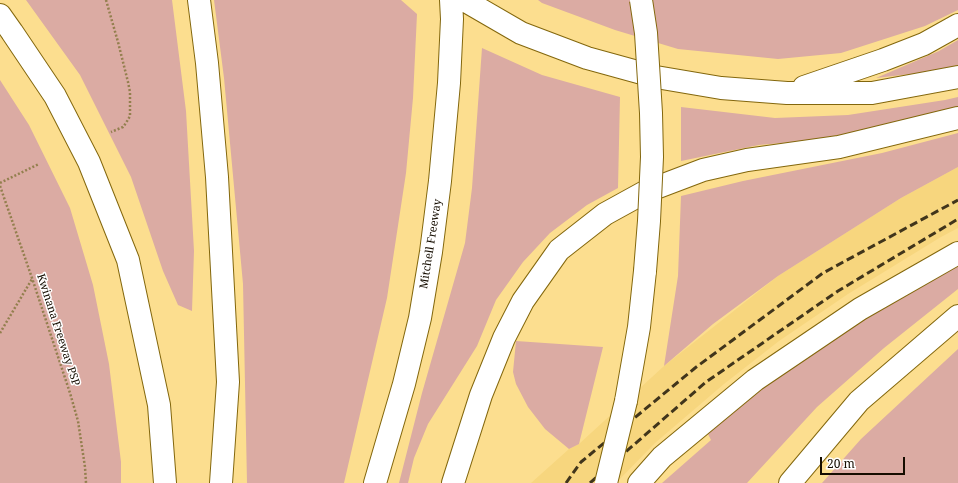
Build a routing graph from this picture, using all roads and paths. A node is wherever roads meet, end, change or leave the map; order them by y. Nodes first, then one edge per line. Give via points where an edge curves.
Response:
1 (106, 0) edge
2 (199, 0) edge
3 (451, 0) edge
4 (464, 0) edge
5 (641, 0) edge
6 (4, 22) edge
7 (958, 25) edge
8 (958, 78) edge
9 (787, 93) junction
10 (958, 118) edge
11 (111, 132) dead end
12 (39, 164) dead end
13 (0, 183) edge
14 (0, 186) edge
15 (958, 253) edge
16 (32, 278) junction
17 (958, 316) edge
18 (0, 333) edge
19 (86, 483) edge
20 (165, 483) edge
21 (221, 483) edge
22 (375, 483) edge
23 (453, 483) edge
24 (606, 483) edge
25 (640, 483) edge
26 (790, 483) edge

1 - 11 path via 130,92 130,116 123,127
2 - 21 highway via 217,177 228,382
3 - 22 highway, Mitchell Freeway via 449,84 431,252 420,318
4 - 9 highway via 521,33 587,58 656,77 721,88
5 - 24 highway, bridge via 646,33 651,113 649,221 639,327 626,401
6 - 20 highway via 55,96 89,162 128,260 159,405
7 - 9 highway via 924,44
8 - 9 highway via 872,93
10 - 23 highway via 838,147 747,160 703,170 645,192 605,214 560,250 523,301 504,338 482,394
12 - 13 path
14 - 16 path, Kwinana Freeway PSP
15 - 25 highway via 860,309 755,380 662,457
16 - 18 path
16 - 19 path, Kwinana Freeway PSP via 78,421
17 - 26 highway via 859,400

